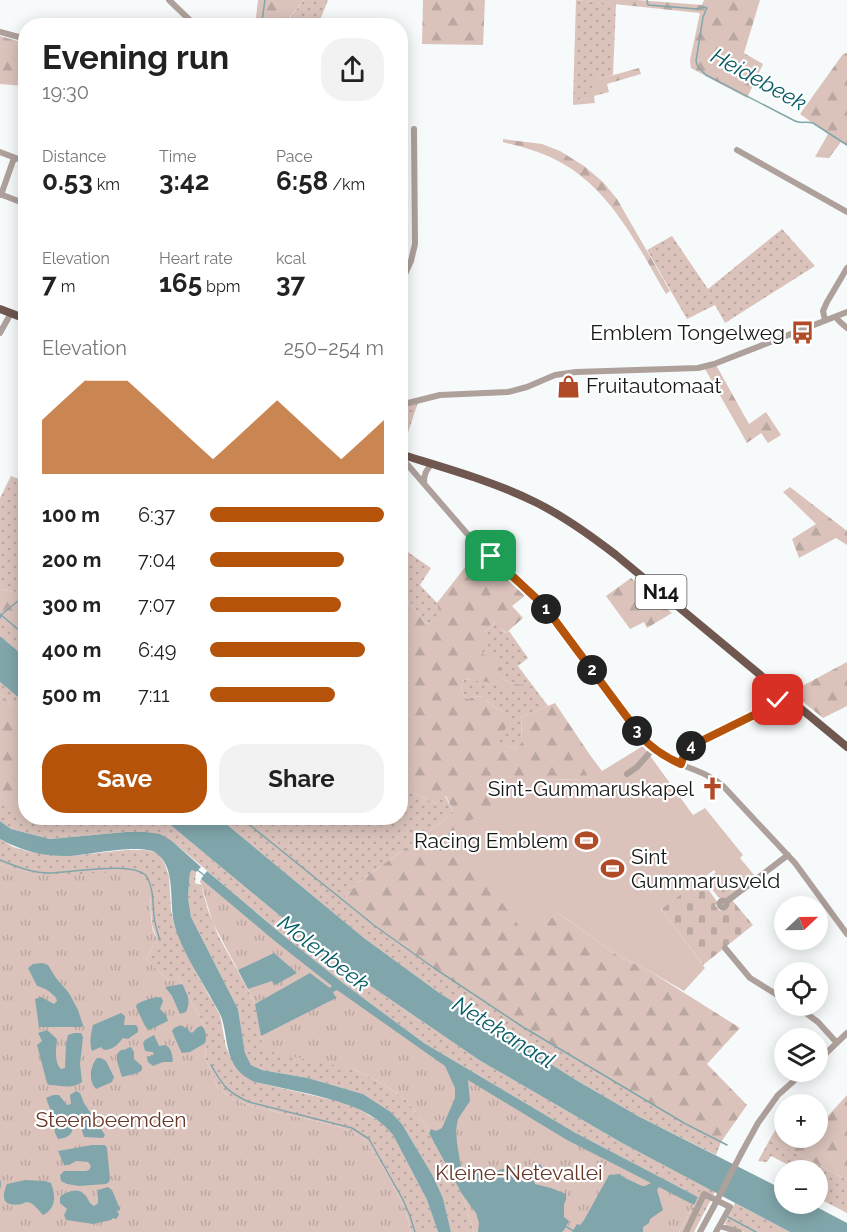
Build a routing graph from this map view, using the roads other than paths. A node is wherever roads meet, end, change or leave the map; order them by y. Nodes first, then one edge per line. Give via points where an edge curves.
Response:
1 (169, 0) edge
2 (188, 18) edge
3 (0, 32) edge
4 (18, 37) edge
5 (414, 129) dead end
6 (737, 150) dead end
7 (0, 152) edge
8 (14, 158) junction
9 (18, 159) edge
10 (0, 195) edge
11 (18, 201) edge
12 (847, 212) edge
13 (847, 267) edge
14 (408, 268) edge
15 (0, 309) edge
16 (847, 312) edge
17 (11, 313) junction
18 (18, 316) edge
19 (836, 316) junction
20 (825, 320) junction
21 (847, 328) edge
22 (0, 333) edge
23 (408, 403) edge
24 (408, 457) edge
25 (428, 463) junction
26 (408, 464) edge
27 (422, 481) junction
28 (783, 694) junction
29 (847, 747) edge
30 (653, 749) junction
31 (681, 764) junction
32 (627, 774) dead end
33 (788, 855) junction
34 (726, 902) dead end
35 (847, 933) edge
36 (725, 948) dead end
37 (774, 993) edge
38 (810, 1016) edge
39 (847, 1033) edge
40 (837, 1043) junction
41 (828, 1051) edge
42 (793, 1082) edge
43 (718, 1229) edge
44 (686, 1232) edge
45 (700, 1232) edge
46 (739, 1232) edge

1 - 2 street
3 - 4 street
5 - 14 street via 415,244
6 - 12 street
7 - 8 street
8 - 9 street
8 - 10 street
10 - 11 street
13 - 20 street via 826,302
15 - 17 main road
16 - 19 street
17 - 18 main road
17 - 22 street
19 - 20 street
19 - 21 street
20 - 23 street via 698,368 576,372 555,375 508,392 440,395
24 - 25 main road, N14
25 - 27 street
25 - 28 main road, N14 via 516,493 565,519 616,555
26 - 27 street
27 - 30 street via 470,537 545,608
28 - 29 main road, N14
28 - 31 street via 772,706 691,746
30 - 31 street
30 - 32 street
31 - 33 street via 716,779
33 - 34 street
33 - 35 street
36 - 37 street via 742,971
38 - 40 street
39 - 40 street
40 - 41 street
42 - 45 street, bridge via 758,1123
43 - 44 street via 730,1208 704,1194
43 - 46 street

